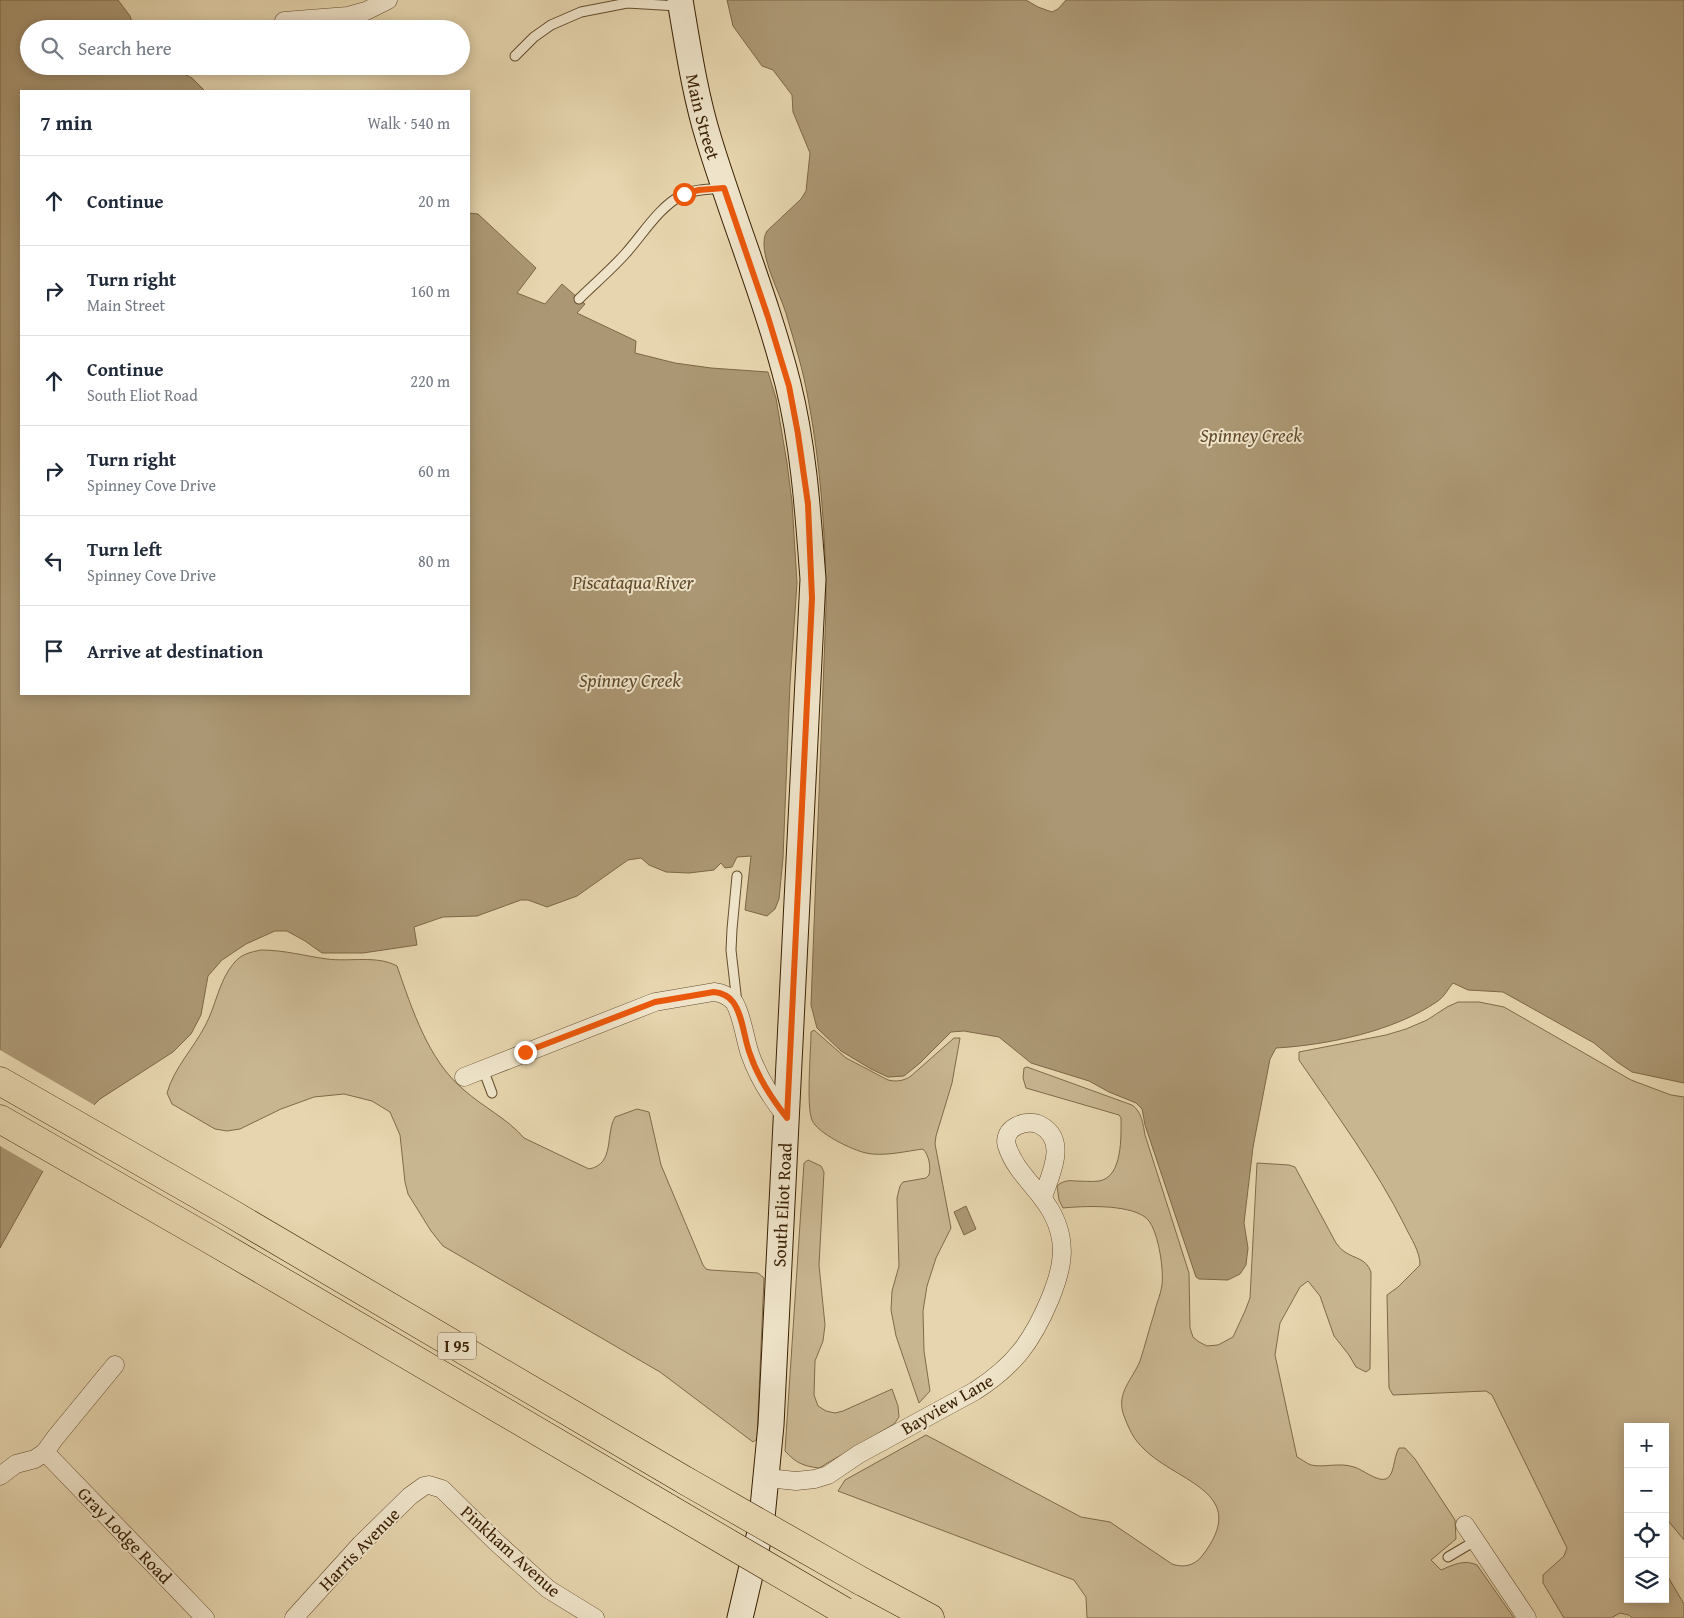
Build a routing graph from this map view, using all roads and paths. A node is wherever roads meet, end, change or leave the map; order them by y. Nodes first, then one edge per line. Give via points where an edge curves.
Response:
1 (388, 0) edge
2 (681, 3) edge
3 (297, 20) edge
4 (515, 56) dead end
5 (724, 188) junction
6 (579, 298) dead end
7 (813, 579) joint
8 (737, 876) dead end
9 (737, 1008) junction
10 (482, 1069) junction
11 (464, 1076) dead end
12 (0, 1081) edge
13 (492, 1094) dead end
14 (787, 1118) junction
15 (0, 1119) edge
16 (1043, 1197) dead end
17 (115, 1365) dead end
18 (46, 1452) junction
19 (0, 1476) edge
20 (767, 1478) junction
21 (429, 1485) joint
22 (1465, 1525) dead end
23 (1474, 1541) junction
24 (1448, 1557) dead end
25 (205, 1618) edge
26 (294, 1618) edge
27 (594, 1618) edge
28 (740, 1618) edge
29 (857, 1618) edge
30 (930, 1618) edge
31 (1527, 1618) edge

1 - 3 street via 348,16
2 - 4 lane via 627,3 581,12 552,25
2 - 5 main road, Main Street via 700,107
5 - 6 lane via 691,192 671,202 626,254
5 - 7 main road, Main Street via 789,386 808,504
7 - 14 main road, South Eliot Road
8 - 9 lane via 731,950
9 - 10 street via 728,996 714,992 655,1002
9 - 14 street via 753,1063
10 - 11 street
10 - 13 lane
12 - 30 highway, I 95, bridge via 703,1490
14 - 20 main road, South Eliot Road
15 - 29 highway, I 95, bridge
16 - 20 street, Bayview Lane via 1060,1233 1062,1269 1039,1326 1030,1342 1010,1364 975,1391 859,1454 828,1475 796,1481
17 - 18 street
18 - 19 street via 16,1464
18 - 25 street, Gray Lodge Road
20 - 28 main road, South Eliot Road via 761,1528
21 - 26 street, Harris Avenue via 410,1496 361,1544
21 - 27 street, Pinkham Avenue via 442,1488 548,1588
22 - 23 street
23 - 24 lane
23 - 31 street

